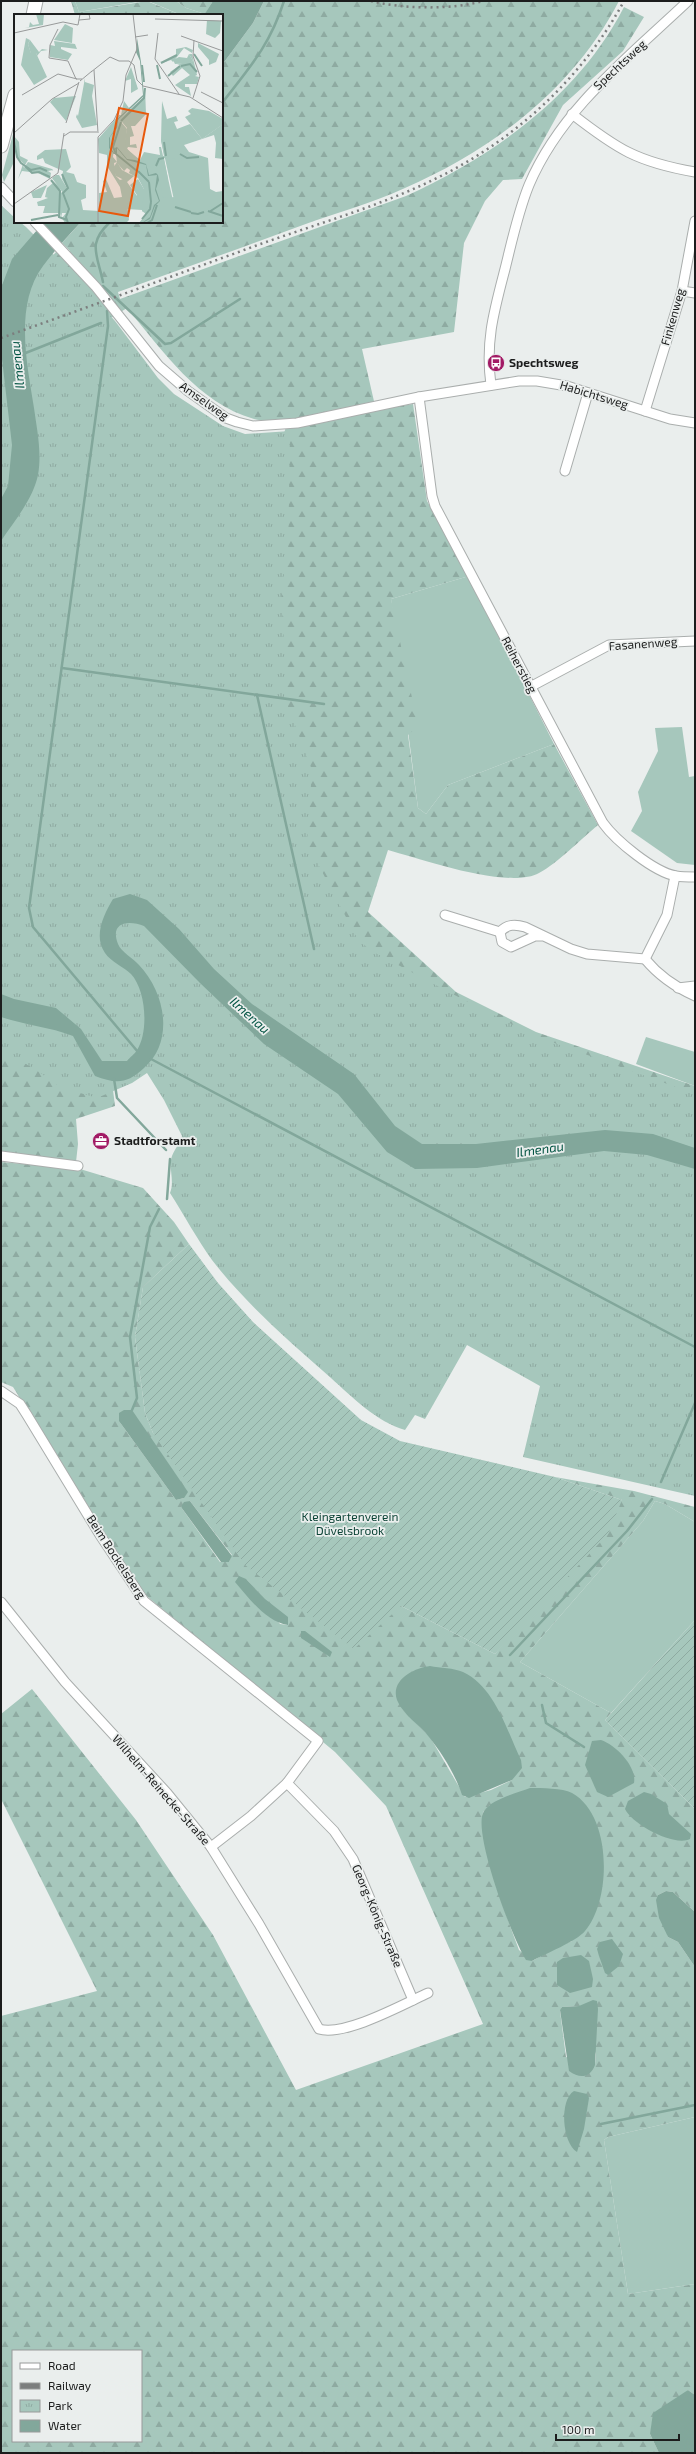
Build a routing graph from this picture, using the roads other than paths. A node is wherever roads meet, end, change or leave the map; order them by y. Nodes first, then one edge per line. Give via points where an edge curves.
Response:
1 (36, 1) edge
2 (688, 1) edge
3 (33, 14) edge
4 (14, 99) edge
5 (572, 114) junction
6 (1, 146) edge
7 (695, 172) edge
8 (1, 187) edge
9 (14, 201) edge
10 (695, 221) edge
11 (36, 223) edge
12 (682, 291) junction
13 (695, 293) edge
14 (491, 385) junction
15 (588, 393) junction
16 (419, 397) junction
17 (644, 411) junction
18 (695, 423) edge
19 (565, 471) dead end
20 (695, 641) edge
21 (530, 687) junction
22 (675, 876) junction
23 (695, 877) edge
24 (445, 915) dead end
25 (500, 932) junction
26 (543, 936) junction
27 (645, 959) junction
28 (695, 986) edge
29 (678, 988) junction
30 (695, 996) edge
31 (1, 1156) edge
32 (78, 1166) dead end
33 (1, 1391) edge
34 (1, 1602) edge
35 (287, 1783) junction
36 (211, 1847) junction
37 (428, 1993) dead end
38 (413, 2000) junction

1 - 3 main road
2 - 5 street, Spechtsweg
4 - 6 main road
5 - 7 street via 613,145 632,155 670,168
5 - 14 street, Spechtsweg via 540,161 521,207 491,322 488,362
8 - 9 street
10 - 12 street, Finkenweg
11 - 16 street, Amselweg via 114,308 167,374 216,411 237,422 253,426 297,423
12 - 13 street
12 - 17 street, Finkenweg
14 - 15 street, Habichtsweg via 537,381 567,386
14 - 16 street, Amselweg
15 - 17 street, Habichtsweg
15 - 19 street
16 - 21 street, Reiherstieg via 432,496
17 - 18 street, Habichtsweg
20 - 21 street, Fasanenweg via 609,645
21 - 22 street, Reiherstieg via 610,833 659,870
22 - 23 street, Reiherstieg
22 - 27 street via 667,915
24 - 25 street
25 - 26 street via 510,925 518,925
25 - 26 street via 502,942 511,947 535,936
26 - 27 street via 586,954
27 - 29 street via 656,972
28 - 29 street
29 - 30 street
31 - 32 street
33 - 35 street, Beim Bockelsberg via 20,1404 100,1535 144,1601 318,1741
34 - 36 street, Wilhelm-Reinecke-Straße via 64,1682 167,1793
35 - 36 street via 251,1816
35 - 38 street, Georg-König-Straße via 334,1831 353,1859
36 - 38 street, Wilhelm-Reinecke-Straße via 319,2029 327,2031 375,2017
37 - 38 street

